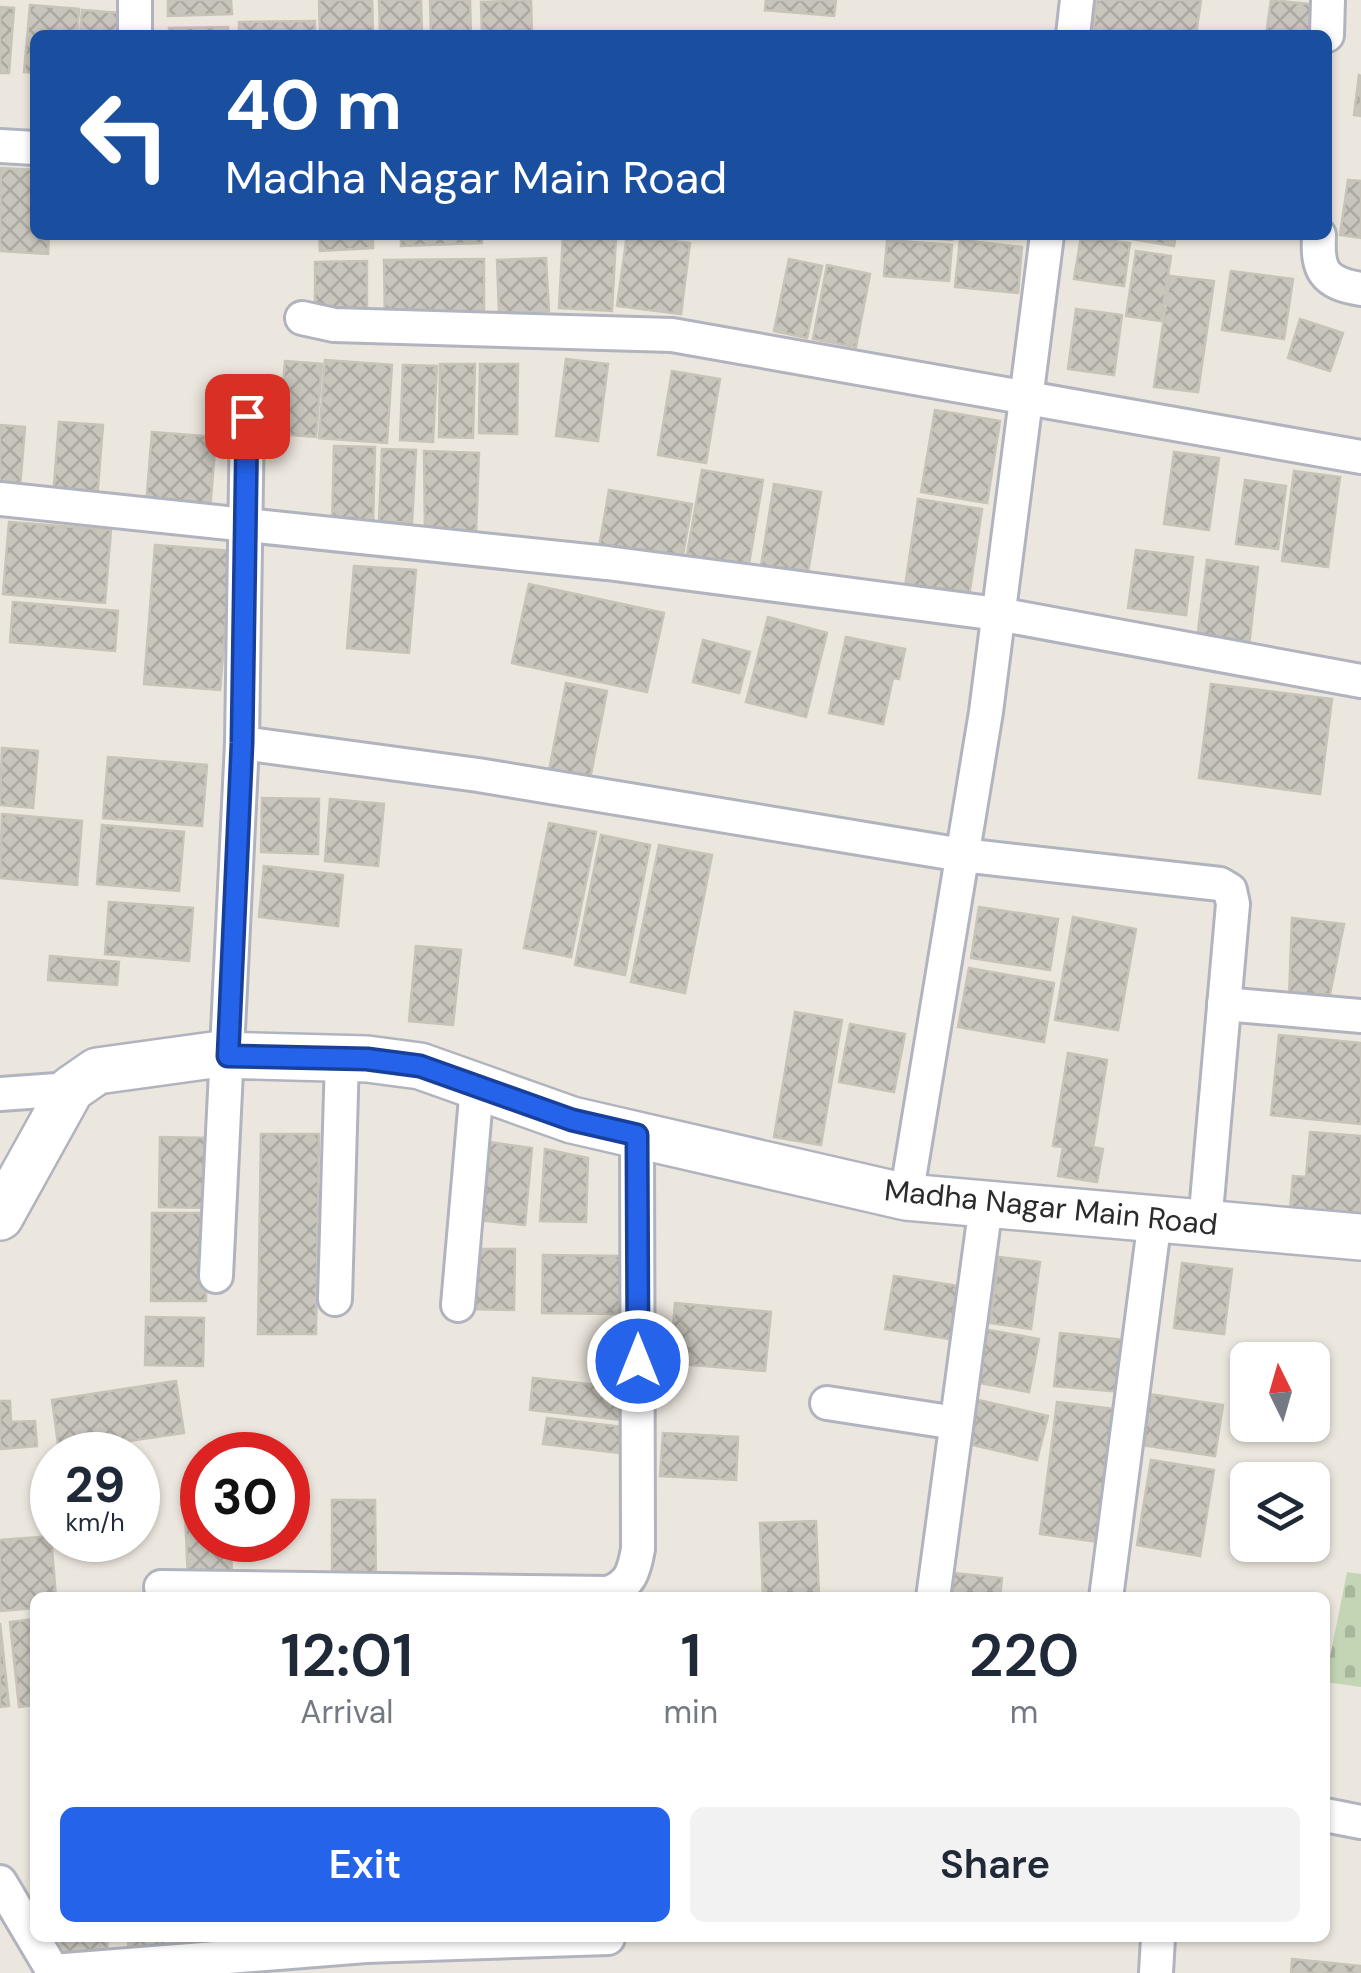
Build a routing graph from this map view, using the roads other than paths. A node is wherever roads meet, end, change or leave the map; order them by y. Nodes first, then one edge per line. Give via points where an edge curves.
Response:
1 (135, 0) edge
2 (1077, 0) edge
3 (1328, 0) edge
4 (135, 30) edge
5 (1074, 30) edge
6 (1327, 30) edge
7 (0, 146) edge
8 (30, 148) edge
9 (1046, 240) edge
10 (1319, 240) edge
11 (1361, 289) edge
12 (302, 318) dead end
13 (1026, 396) junction
14 (247, 416) dead end
15 (1361, 458) edge
16 (0, 499) edge
17 (247, 525) junction
18 (998, 614) junction
19 (1361, 681) edge
20 (242, 743) junction
21 (962, 855) junction
22 (1224, 1004) junction
23 (1361, 1016) edge
24 (228, 1056) junction
25 (342, 1058) junction
26 (478, 1086) junction
27 (71, 1089) junction
28 (0, 1094) edge
29 (637, 1135) junction
30 (906, 1197) junction
31 (986, 1204) junction
32 (0, 1217) edge
33 (1156, 1219) junction
34 (1205, 1224) junction
35 (1361, 1237) edge
36 (216, 1276) dead end
37 (335, 1299) dead end
38 (458, 1305) dead end
39 (827, 1403) dead end
40 (956, 1422) junction
41 (161, 1586) dead end
42 (496, 1592) edge
43 (613, 1592) edge
44 (934, 1592) edge
45 (1107, 1592) edge
46 (1330, 1817) edge
47 (1361, 1822) edge
48 (0, 1882) edge
49 (30, 1932) edge
50 (36, 1942) edge
51 (570, 1942) edge
52 (1158, 1942) edge
53 (411, 1959) edge
54 (54, 1972) edge
55 (1156, 1973) edge

1 - 4 street
2 - 5 street
3 - 6 street
7 - 8 street
9 - 13 street
10 - 11 street via 1321,269
12 - 13 street via 334,325 672,334
13 - 15 street
13 - 18 street
14 - 17 street
16 - 17 street
17 - 18 street via 607,562
17 - 20 street
18 - 19 street
18 - 21 street
20 - 21 street
20 - 24 street
21 - 22 street via 1220,884 1234,904
21 - 30 street
22 - 23 street
22 - 34 street
24 - 25 street, Madha Nagar Main Road
24 - 27 street, Madha Nagar Main Road via 97,1071
24 - 36 street
25 - 26 street, Madha Nagar Main Road via 420,1066
25 - 37 street
26 - 29 street, Madha Nagar Main Road
26 - 38 street
27 - 28 street
27 - 32 street
29 - 30 street, Madha Nagar Main Road
29 - 43 street via 638,1549 635,1568
30 - 31 street, Madha Nagar Main Road
31 - 33 street, Madha Nagar Main Road
31 - 40 street
33 - 34 street, Madha Nagar Main Road
33 - 45 street
34 - 35 street, Madha Nagar Main Road
39 - 40 street
40 - 44 street
41 - 42 street
46 - 47 street
48 - 49 street
50 - 54 street
51 - 53 street
52 - 55 street
53 - 54 street

